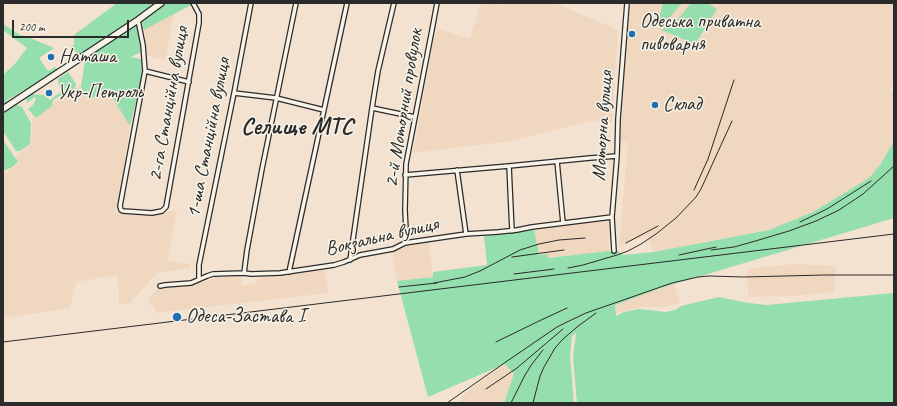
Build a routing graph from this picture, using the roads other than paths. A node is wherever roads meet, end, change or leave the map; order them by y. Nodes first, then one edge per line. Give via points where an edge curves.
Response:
1 (161, 3) edge
2 (193, 3) edge
3 (251, 3) edge
4 (296, 3) edge
5 (347, 3) edge
6 (394, 3) edge
7 (437, 3) edge
8 (627, 3) edge
9 (138, 20) junction
10 (145, 71) junction
11 (189, 82) junction
12 (234, 93) junction
13 (276, 98) junction
14 (372, 108) junction
15 (3, 109) edge
16 (324, 110) junction
17 (415, 117) junction
18 (617, 156) junction
19 (557, 161) junction
20 (509, 166) junction
21 (457, 170) junction
22 (405, 175) junction
23 (612, 217) junction
24 (562, 223) junction
25 (512, 231) junction
26 (466, 234) junction
27 (405, 243) junction
28 (614, 251) dead end
29 (350, 260) junction
30 (289, 272) junction
31 (244, 273) junction
32 (199, 279) junction
33 (160, 286) dead end

1 - 9 main road
2 - 11 street, 2-га Станційна вулиця via 199,14 199,22
3 - 12 street, 1-ша Станційна вулиця
4 - 13 street
5 - 16 street
6 - 14 street
7 - 17 street, 2-й Моторний провулок
8 - 18 street, Моторна вулиця
9 - 10 street via 144,45
9 - 15 main road
10 - 11 street
10 - 11 street, 2-га Станційна вулиця via 120,206 123,211 152,213 162,211 166,207
12 - 13 street
12 - 32 street, 1-ша Станційна вулиця via 199,265
13 - 16 street
13 - 31 street
14 - 17 street
14 - 29 street
16 - 30 street
17 - 22 street, 2-й Моторний провулок
18 - 19 street
18 - 23 street, Моторна вулиця
19 - 20 street
19 - 24 street
20 - 21 street
20 - 25 street
21 - 22 street
21 - 26 street
22 - 27 street, 2-й Моторний провулок
23 - 24 street, Вокзальна вулиця
23 - 28 street, Моторна вулиця
24 - 25 street, Вокзальна вулиця
25 - 26 street, Вокзальна вулиця
26 - 27 street, Вокзальна вулиця
27 - 29 street, Вокзальна вулиця via 393,249 360,255
29 - 30 street, Вокзальна вулиця
30 - 31 street, Вокзальна вулиця
31 - 32 street, Вокзальна вулиця via 213,274
32 - 33 street, Вокзальна вулиця via 190,283

